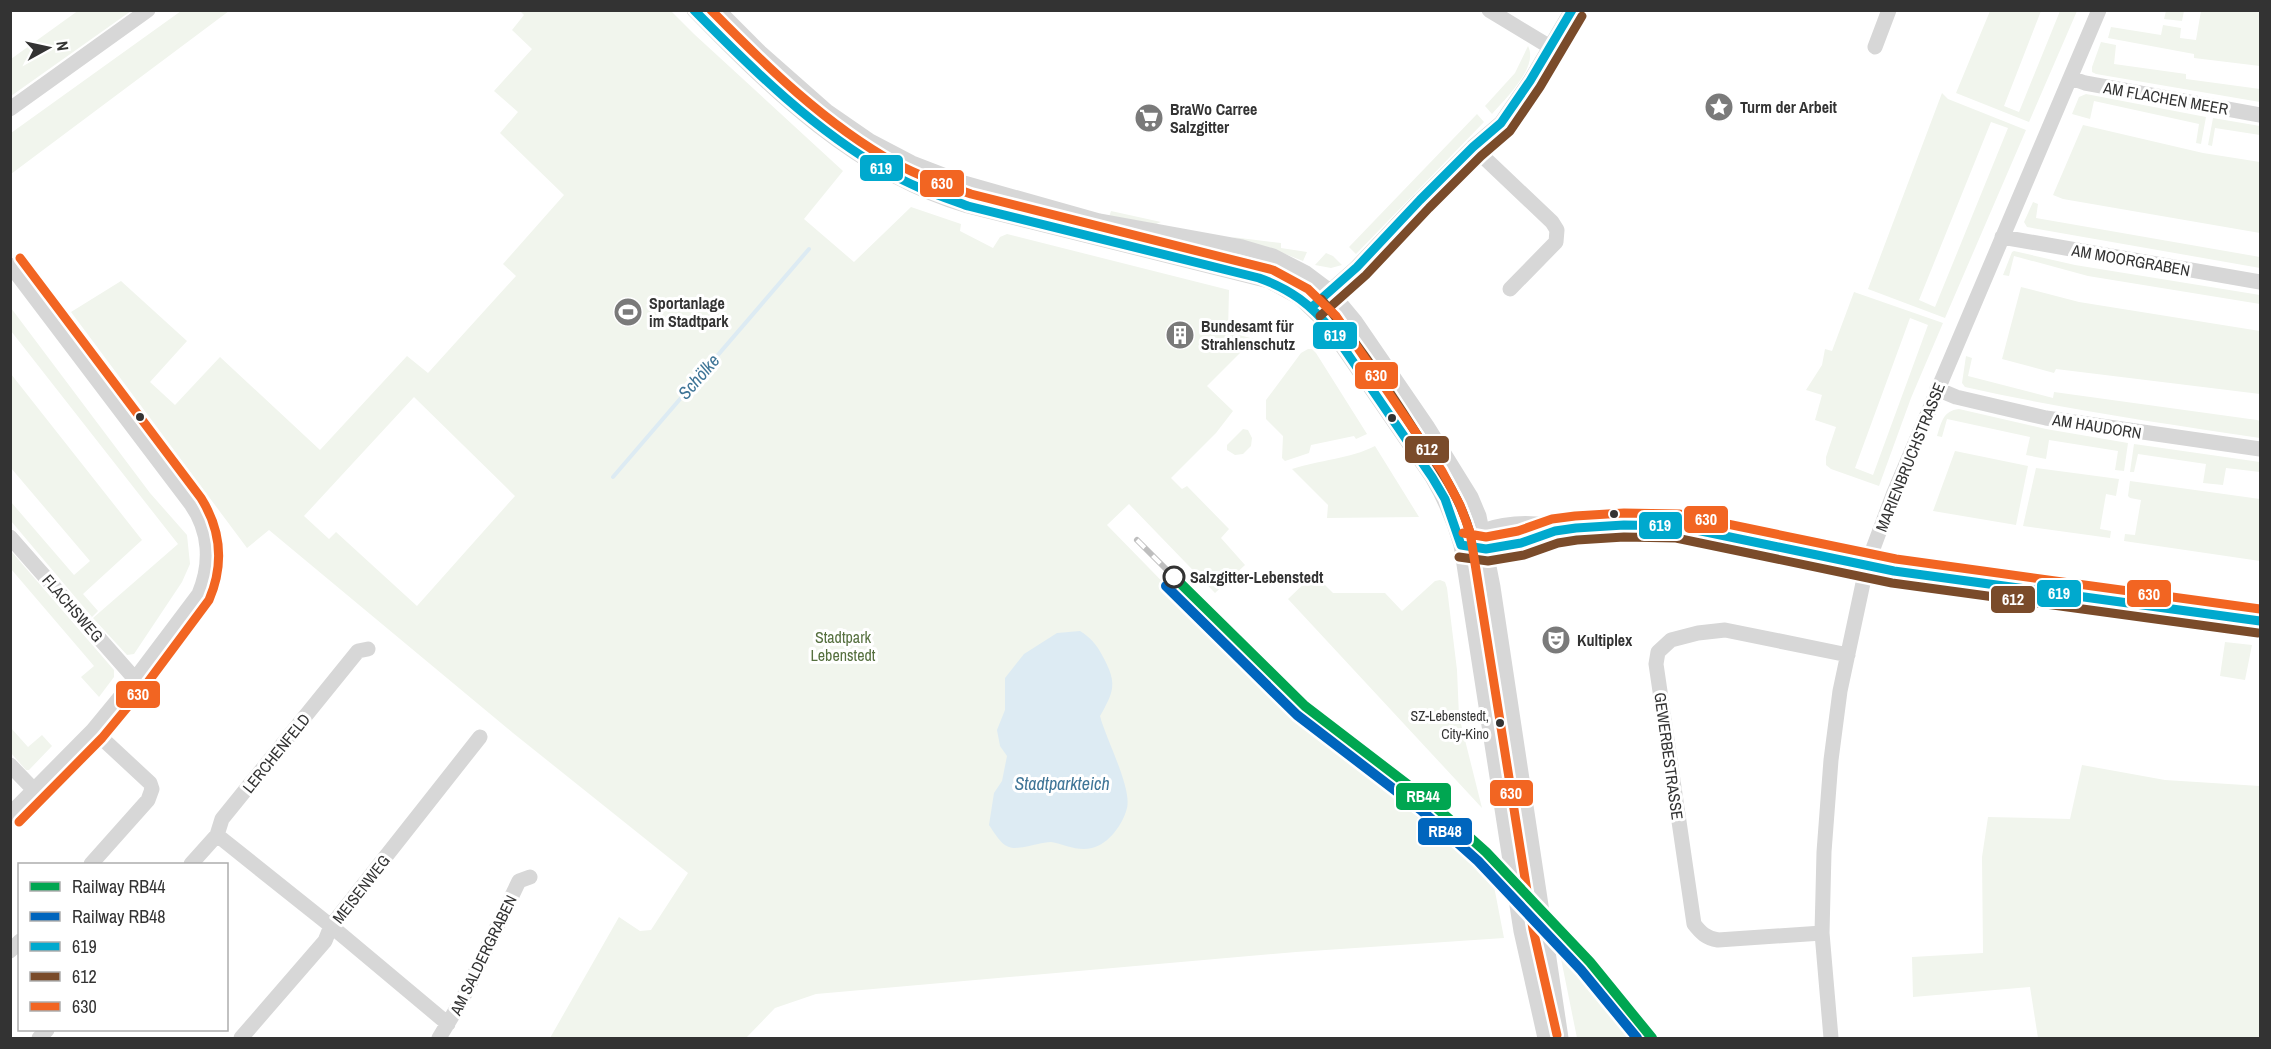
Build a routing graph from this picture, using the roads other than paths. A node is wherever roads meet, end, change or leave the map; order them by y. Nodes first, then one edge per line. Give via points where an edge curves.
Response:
1 (148, 10) edge
2 (694, 10) edge
3 (718, 10) edge
4 (1488, 10) edge
5 (1572, 10) edge
6 (1889, 10) edge
7 (2099, 10) edge
8 (1550, 47) junction
9 (1875, 47) dead end
10 (2071, 78) junction
11 (10, 109) edge
12 (2260, 115) edge
13 (1473, 147) junction
14 (2002, 237) junction
15 (10, 265) edge
16 (2260, 282) edge
17 (1510, 289) dead end
18 (1330, 291) junction
19 (1312, 307) junction
20 (1937, 389) junction
21 (2260, 449) edge
22 (1482, 530) junction
23 (1555, 531) junction
24 (10, 537) edge
25 (1461, 545) junction
26 (1486, 549) junction
27 (1869, 566) junction
28 (2260, 621) edge
29 (368, 649) dead end
30 (1848, 655) junction
31 (135, 679) junction
32 (93, 730) junction
33 (480, 737) dead end
34 (10, 765) edge
35 (34, 790) junction
36 (10, 814) edge
37 (217, 834) junction
38 (92, 863) edge
39 (192, 863) edge
40 (530, 877) dead end
41 (331, 926) junction
42 (1822, 933) junction
43 (448, 1024) junction
44 (241, 1038) edge
45 (439, 1038) edge
46 (1545, 1038) edge
47 (1561, 1038) edge
48 (1831, 1038) edge

1 - 11 street
2 - 19 street via 783,96 857,156 922,190 968,206 1258,278 1286,289
3 - 18 street via 828,112 906,160 964,183 1099,221 1253,250 1301,270
4 - 8 street
5 - 8 street
6 - 9 street
7 - 10 street, MARIENBRUCHSTRASSE
8 - 13 street via 1510,108 1496,118
10 - 12 street, AM FLACHEN MEER
10 - 14 street, MARIENBRUCHSTRASSE
13 - 17 street via 1557,230 1556,242
13 - 18 street
14 - 16 street, AM MOORGRABEN
14 - 20 street, MARIENBRUCHSTRASSE
15 - 31 street via 200,517 208,549 199,594
18 - 19 street
18 - 22 street via 1427,426 1471,497
19 - 25 street via 1432,477 1445,499
20 - 21 street, AM HAUDORN via 2046,418
20 - 27 street, MARIENBRUCHSTRASSE via 1893,495
22 - 23 street via 1536,524
22 - 25 street
22 - 26 street
23 - 26 street via 1521,543
23 - 27 street via 1624,525 1677,526
24 - 31 street, FLACHSWEG
25 - 26 street
25 - 46 street via 1517,908
26 - 47 street
27 - 28 street via 2010,589
27 - 30 street, MARIENBRUCHSTRASSE
29 - 37 street, LERCHENFELD via 358,651 222,819
30 - 42 street, MARIENBRUCHSTRASSE via 1826,812
30 - 42 street, GEWERBESTRASSE via 1725,630 1671,640 1658,652 1656,664 1694,924 1709,939 1718,940
31 - 32 street
32 - 35 street
32 - 38 street via 152,789 148,800
33 - 41 street, MEISENWEG
34 - 35 street
35 - 36 street
37 - 39 street, LERCHENFELD
37 - 41 street
40 - 43 street, AM SALDERGRABEN via 519,881
41 - 43 street
41 - 44 street, MEISENWEG via 325,941
42 - 48 street, MARIENBRUCHSTRASSE
43 - 45 street, AM SALDERGRABEN

